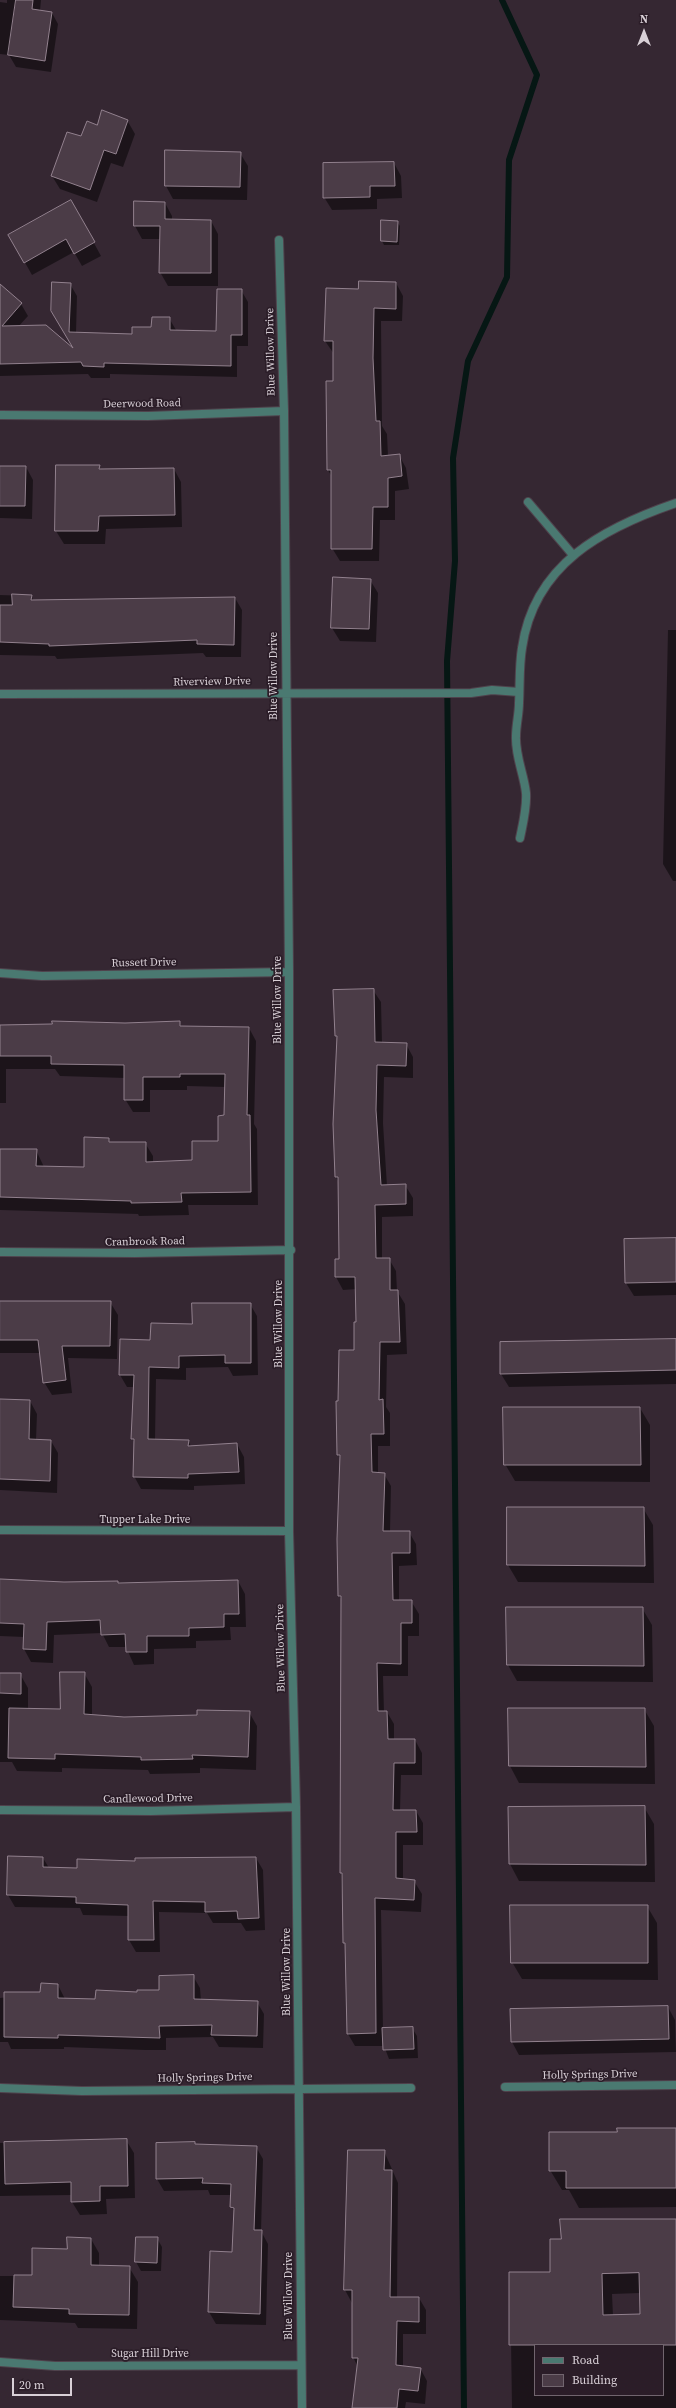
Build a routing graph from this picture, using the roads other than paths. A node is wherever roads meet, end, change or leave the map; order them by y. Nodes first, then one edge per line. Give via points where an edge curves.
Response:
1 (279, 240) dead end
2 (284, 411) junction
3 (0, 415) edge
4 (528, 502) dead end
5 (676, 503) edge
6 (573, 555) junction
7 (285, 692) junction
8 (519, 692) junction
9 (0, 694) edge
10 (520, 838) dead end
11 (289, 972) junction
12 (0, 973) edge
13 (291, 1250) junction
14 (0, 1252) edge
15 (0, 1530) edge
16 (289, 1531) junction
17 (296, 1807) junction
18 (0, 1810) edge
19 (676, 2085) edge
20 (505, 2087) dead end
21 (0, 2088) edge
22 (298, 2088) junction
23 (411, 2088) dead end
24 (0, 2362) edge
25 (301, 2365) junction
26 (302, 2408) edge

1 - 2 street, Blue Willow Drive
2 - 3 street, Deerwood Road via 148,416
2 - 7 street, Blue Willow Drive
4 - 6 street
5 - 6 street via 620,524 595,538
6 - 8 street via 555,573 539,597 528,622 522,648
7 - 8 street, Riverview Drive
7 - 9 street, Riverview Drive
7 - 11 street, Blue Willow Drive
8 - 10 street via 516,736 519,765 526,792
11 - 12 street, Russett Drive via 42,976
11 - 13 street, Blue Willow Drive
13 - 14 street, Cranbrook Road
13 - 16 street, Blue Willow Drive
15 - 16 street, Tupper Lake Drive
16 - 17 street, Blue Willow Drive
17 - 18 street, Candlewood Drive via 151,1811
17 - 22 street, Blue Willow Drive
19 - 20 street, Holly Springs Drive
21 - 22 street, Holly Springs Drive via 82,2091
22 - 23 street, Holly Springs Drive
22 - 25 street, Blue Willow Drive
24 - 25 street, Sugar Hill Drive via 55,2366
25 - 26 street, Blue Willow Drive

